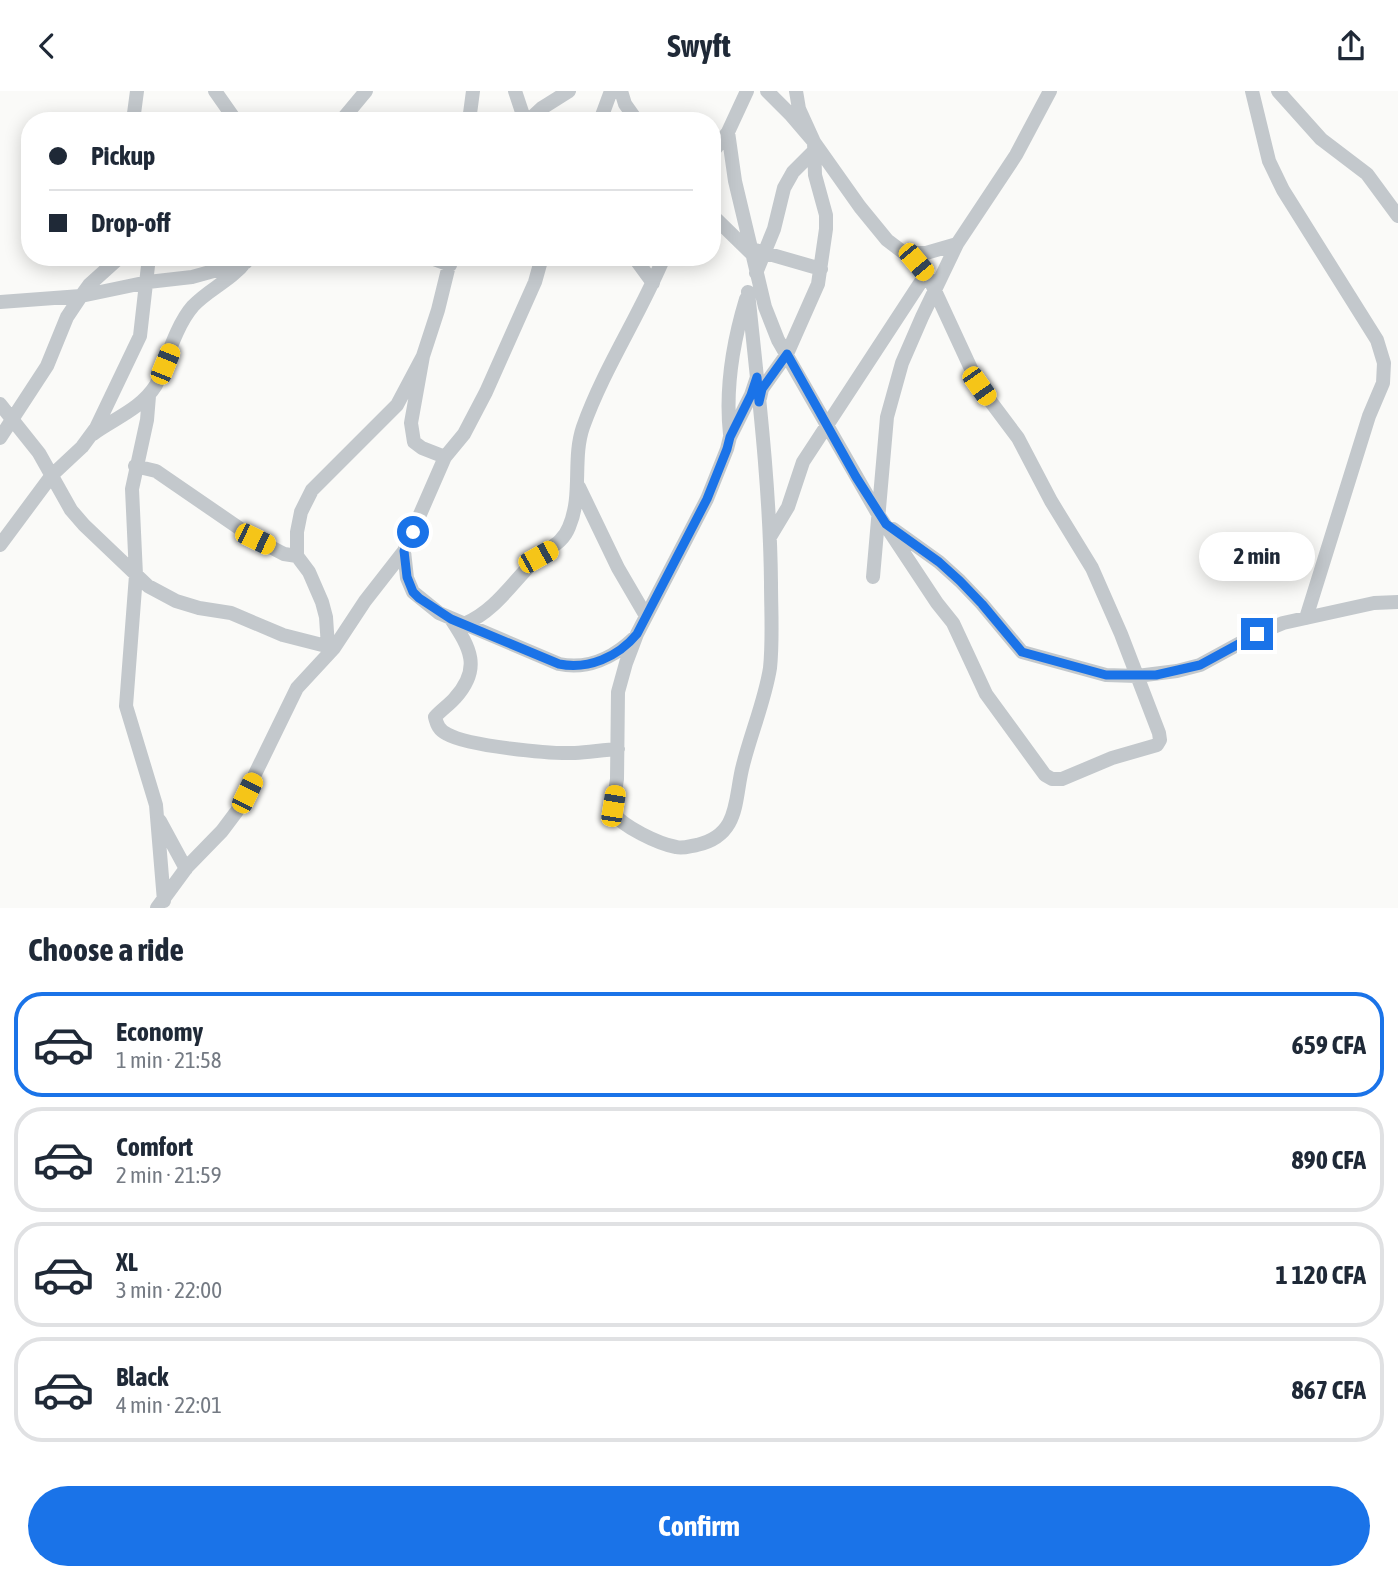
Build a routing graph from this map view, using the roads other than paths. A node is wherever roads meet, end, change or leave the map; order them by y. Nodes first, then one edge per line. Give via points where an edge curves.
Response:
1 (137, 91) edge
2 (366, 91) edge
3 (473, 91) edge
4 (515, 91) edge
5 (569, 91) edge
6 (611, 91) edge
7 (621, 91) edge
8 (747, 91) edge
9 (766, 91) edge
10 (796, 91) edge
11 (1050, 91) edge
12 (1252, 91) edge
13 (1278, 91) edge
14 (218, 96) edge
15 (135, 112) edge
16 (230, 112) edge
17 (237, 112) edge
18 (348, 112) edge
19 (470, 112) edge
20 (523, 112) edge
21 (537, 112) edge
22 (603, 112) edge
23 (631, 112) edge
24 (721, 132) edge
25 (728, 132) junction
26 (721, 141) edge
27 (814, 147) junction
28 (1398, 216) edge
29 (721, 227) edge
30 (721, 229) edge
31 (748, 229) junction
32 (957, 244) junction
33 (756, 252) junction
34 (905, 253) junction
35 (110, 266) edge
36 (149, 266) edge
37 (226, 266) edge
38 (242, 266) edge
39 (449, 266) edge
40 (539, 266) edge
41 (641, 266) edge
42 (660, 266) edge
43 (821, 269) junction
44 (756, 272) junction
45 (926, 274) junction
46 (148, 282) junction
47 (653, 283) junction
48 (935, 290) junction
49 (748, 292) junction
50 (81, 296) junction
51 (0, 302) edge
52 (787, 354) junction
53 (423, 356) junction
54 (757, 377) junction
55 (149, 396) junction
56 (759, 402) junction
57 (0, 404) edge
58 (12, 418) junction
59 (827, 424) junction
60 (91, 436) junction
61 (730, 437) junction
62 (0, 438) edge
63 (445, 457) junction
64 (135, 466) junction
65 (52, 475) junction
66 (767, 482) junction
67 (578, 483) junction
68 (785, 512) junction
69 (882, 519) junction
70 (769, 539) junction
71 (0, 545) edge
72 (404, 551) junction
73 (297, 556) junction
74 (136, 575) junction
75 (873, 577) dead end
76 (1398, 602) edge
77 (646, 616) junction
78 (1306, 618) junction
79 (457, 622) junction
80 (637, 634) junction
81 (331, 647) junction
82 (1137, 676) junction
83 (618, 749) junction
84 (156, 814) junction
85 (186, 869) junction
86 (160, 904) edge

1 - 15 street
2 - 18 street
3 - 19 street
4 - 20 street
5 - 21 street
6 - 22 street
7 - 23 street
8 - 25 street
9 - 27 street
10 - 27 street
11 - 32 street via 1016,155
12 - 78 street via 1269,161 1283,190 1377,340 1384,363 1383,383
13 - 28 street via 1321,139 1367,174
14 - 16 street
14 - 17 street
24 - 25 street
25 - 26 street
25 - 31 street
27 - 33 street via 793,171 777,220
27 - 34 street via 887,240
27 - 43 street via 814,175 827,221
29 - 31 street
30 - 33 street
31 - 33 street
32 - 34 street via 926,253
32 - 48 street
33 - 43 street
33 - 44 street
34 - 45 street
35 - 50 street
36 - 46 street
37 - 46 street via 192,277
38 - 55 street via 187,314
39 - 53 street
40 - 63 street via 481,403
41 - 47 street
42 - 47 street
43 - 52 street
44 - 49 street
44 - 52 street via 770,321
45 - 48 street
45 - 59 street
46 - 50 street
46 - 60 street via 139,336
47 - 67 street via 583,428
48 - 69 street via 902,363 887,417
48 - 82 street via 979,386 1018,438 1092,568
49 - 54 street
49 - 61 street via 731,366
50 - 51 street
50 - 58 street via 47,366
52 - 56 street via 762,389
52 - 59 street
53 - 63 street via 411,435 422,448
53 - 73 street via 397,405 320,482 303,506
54 - 56 street
54 - 61 street
55 - 60 street
55 - 64 street
56 - 66 street
57 - 58 street
58 - 62 street
58 - 65 street
59 - 68 street via 803,462
59 - 69 street
60 - 65 street
61 - 77 street via 707,499
63 - 72 street
64 - 73 street via 156,471 255,539
64 - 74 street
65 - 71 street
65 - 74 street via 71,510
66 - 68 street
66 - 70 street
67 - 77 street
67 - 79 street via 570,527 562,540 538,557 477,618
68 - 70 street
69 - 75 street
69 - 82 street via 960,581 1022,652 1106,675
69 - 82 street via 953,623 986,694 1045,775 1062,779 1157,745 1159,733
70 - 83 street via 769,669 738,799 726,829 705,843 681,848 653,839 616,817 612,812
72 - 79 street via 413,592
72 - 81 street
73 - 81 street via 322,602
74 - 81 street via 176,601 231,613 283,635
74 - 84 street via 126,706
76 - 78 street
77 - 80 street
78 - 82 street via 1269,628 1200,665
79 - 80 street via 575,667 608,657
79 - 83 street via 471,655 470,672 464,688 435,717 441,730 494,746 573,753
80 - 83 street via 618,692
81 - 85 street via 297,688 237,811
84 - 85 street
84 - 86 street
85 - 86 street

